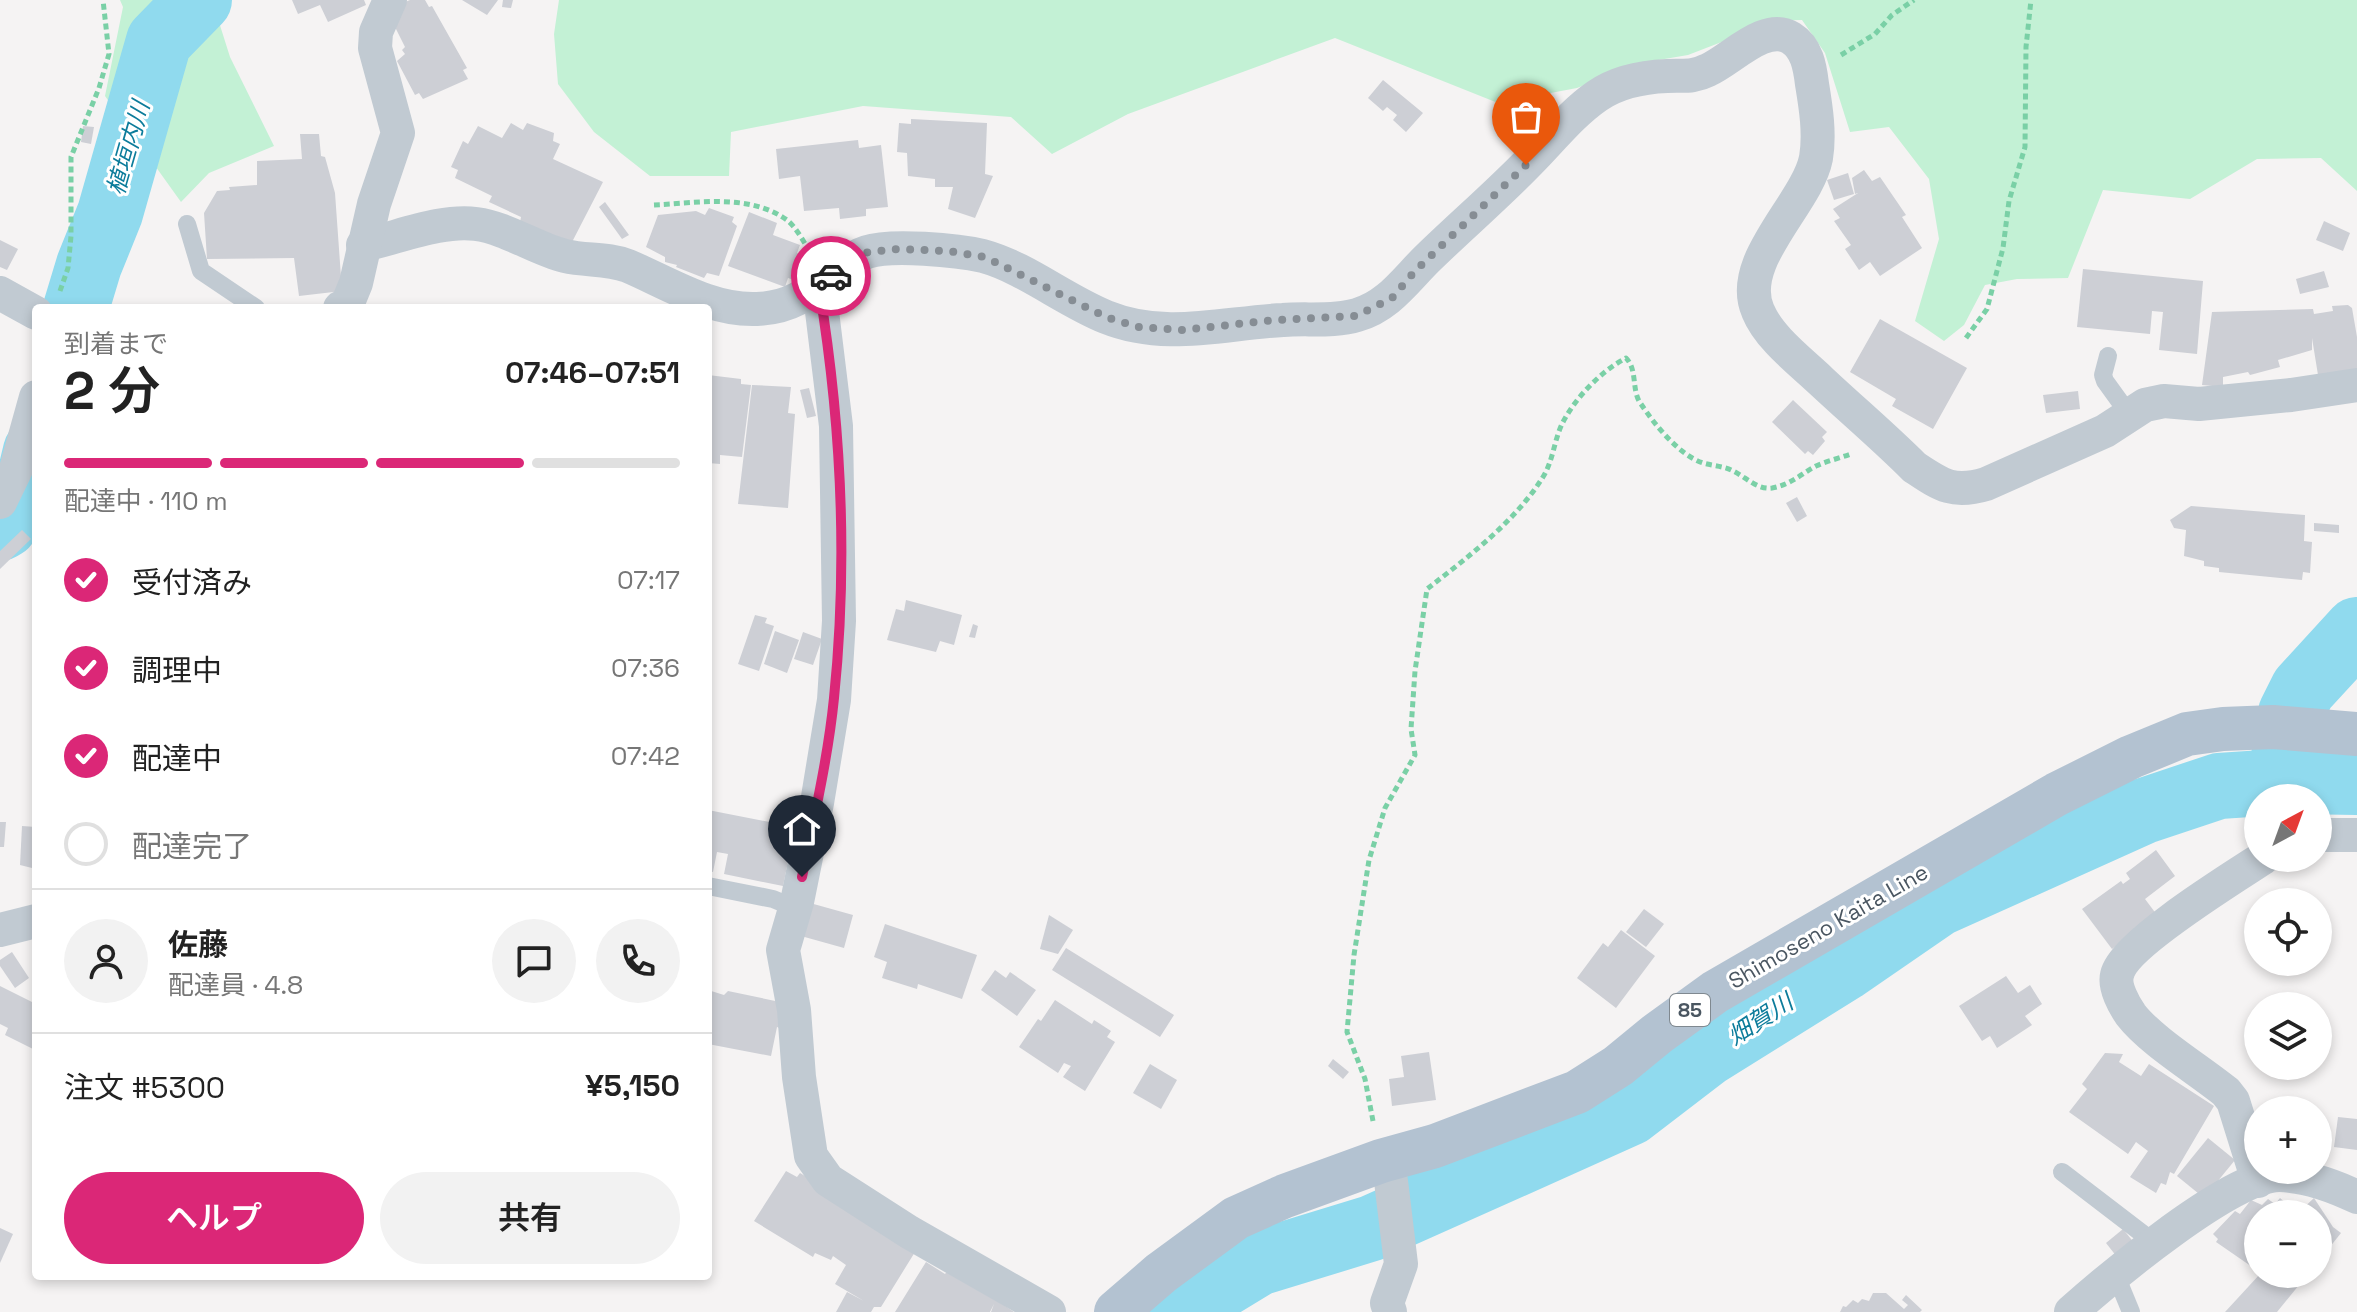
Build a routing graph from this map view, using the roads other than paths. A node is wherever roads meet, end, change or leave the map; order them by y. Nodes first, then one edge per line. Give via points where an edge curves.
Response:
1 (390, 0) edge
2 (187, 224) dead end
3 (363, 245) junction
4 (823, 283) junction
5 (0, 293) edge
6 (48, 304) edge
7 (250, 304) edge
8 (347, 304) edge
9 (2108, 356) dead end
10 (2357, 385) edge
11 (32, 411) edge
12 (2131, 417) junction
13 (0, 502) edge
14 (2357, 734) edge
15 (2332, 835) edge
16 (2357, 835) edge
17 (2244, 871) edge
18 (712, 887) edge
19 (795, 908) junction
20 (32, 922) edge
21 (0, 930) edge
22 (2244, 1136) edge
23 (1386, 1171) junction
24 (2062, 1172) dead end
25 (2252, 1184) edge
26 (2328, 1184) edge
27 (2357, 1197) edge
28 (2156, 1244) junction
29 (2115, 1273) junction
30 (1049, 1312) edge
31 (1116, 1312) edge
32 (1390, 1312) edge
33 (2071, 1312) edge
34 (2131, 1312) edge

1 - 3 street via 375,48 398,133
2 - 7 lane via 201,271
3 - 4 street via 442,224 478,224 563,256 618,262 720,305 751,310 781,307
3 - 8 street
4 - 12 street via 868,252 948,251 985,257 1106,317 1138,327 1181,330 1356,316 1392,298 1601,93 1625,82 1693,77 1771,34 1785,34 1800,45 1810,66 1816,159 1754,279 1755,307 1796,358 1914,467 1948,488 1968,490 2021,470
4 - 19 street via 836,426 839,621 834,700
5 - 6 street
9 - 12 lane via 2105,381
10 - 12 street via 2199,404 2164,401 2145,405
11 - 13 street via 16,469
14 - 23 main road, Shimoseno Kaita Line / 85 via 2291,728 2187,734 2131,757 2057,794 1715,992 1577,1092 1435,1146
15 - 16 street
17 - 22 street via 2142,943 2116,977 2131,1015 2226,1092
18 - 19 lane
19 - 30 street via 783,950 811,1156 828,1180
20 - 21 street
23 - 31 main road, Shimoseno Kaita Line / 85 via 1285,1196 1236,1218
23 - 32 street via 1401,1264 1387,1303
24 - 28 lane
25 - 28 street via 2199,1211
26 - 27 street
28 - 29 street
29 - 33 street
29 - 34 lane

